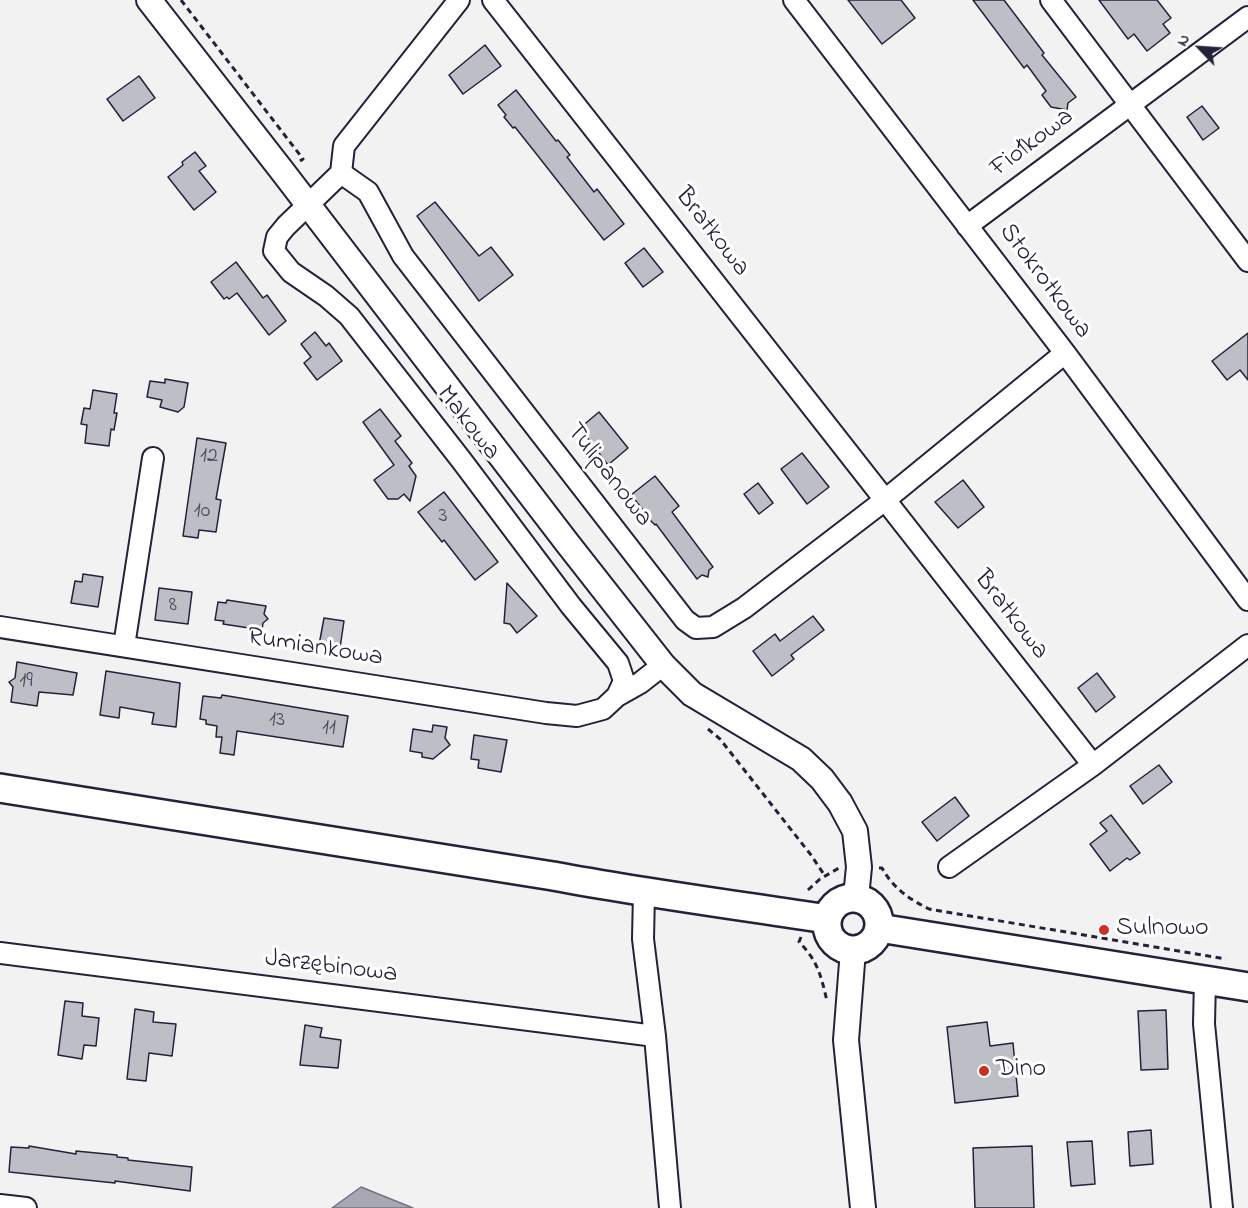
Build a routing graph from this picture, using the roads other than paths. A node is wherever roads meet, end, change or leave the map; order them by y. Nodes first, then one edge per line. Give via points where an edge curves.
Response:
1 (149, 0) edge
2 (459, 0) edge
3 (493, 0) edge
4 (794, 0) edge
5 (1051, 0) edge
6 (1248, 17) edge
7 (1130, 105) junction
8 (341, 173) junction
9 (307, 204) junction
10 (967, 226) junction
11 (1248, 261) edge
12 (1065, 353) junction
13 (153, 458) dead end
14 (885, 500) junction
15 (1248, 600) edge
16 (0, 627) edge
17 (1248, 645) edge
18 (124, 646) junction
19 (663, 665) junction
20 (617, 696) junction
21 (1093, 765) junction
22 (0, 788) edge
23 (949, 867) dead end
24 (644, 893) junction
25 (855, 897) junction
26 (827, 919) junction
27 (879, 928) junction
28 (853, 950) junction
29 (0, 953) edge
30 (1205, 979) junction
31 (1248, 987) edge
32 (655, 1036) junction
33 (0, 1205) edge
34 (26, 1208) edge
35 (670, 1208) edge
36 (863, 1208) edge
37 (1222, 1208) edge

1 - 9 street
2 - 8 street via 344,146
3 - 14 street, Bratkowa
4 - 10 street, Stokrotkowa
5 - 7 street
6 - 7 street, Fiołkowa
7 - 10 street, Fiołkowa
7 - 11 street
8 - 9 street
8 - 14 street, Tulipanowa via 368,192 403,256 685,620 696,628 713,627 744,608
9 - 19 street
9 - 20 street, Makowa via 277,237 274,251 291,272 349,316 618,663 624,681
10 - 12 street, Stokrotkowa
12 - 14 street
12 - 15 street, Stokrotkowa
13 - 18 street
14 - 21 street, Bratkowa
16 - 18 street, Rumiankowa
17 - 21 street
18 - 20 street, Rumiankowa via 577,716 603,709
19 - 20 street, Rumiankowa
19 - 25 street via 692,693 801,759 822,779 855,831 859,867
21 - 23 street
22 - 24 main road
24 - 26 main road
24 - 32 street via 643,939
25 - 26 main road via 834,905
25 - 27 main road via 871,904
26 - 28 main road via 830,937 844,949
27 - 28 main road via 873,941
27 - 30 main road
28 - 36 street via 846,1040
29 - 32 street, Jarzębinowa
30 - 31 main road
30 - 37 street via 1204,1024
32 - 35 street
33 - 34 street

